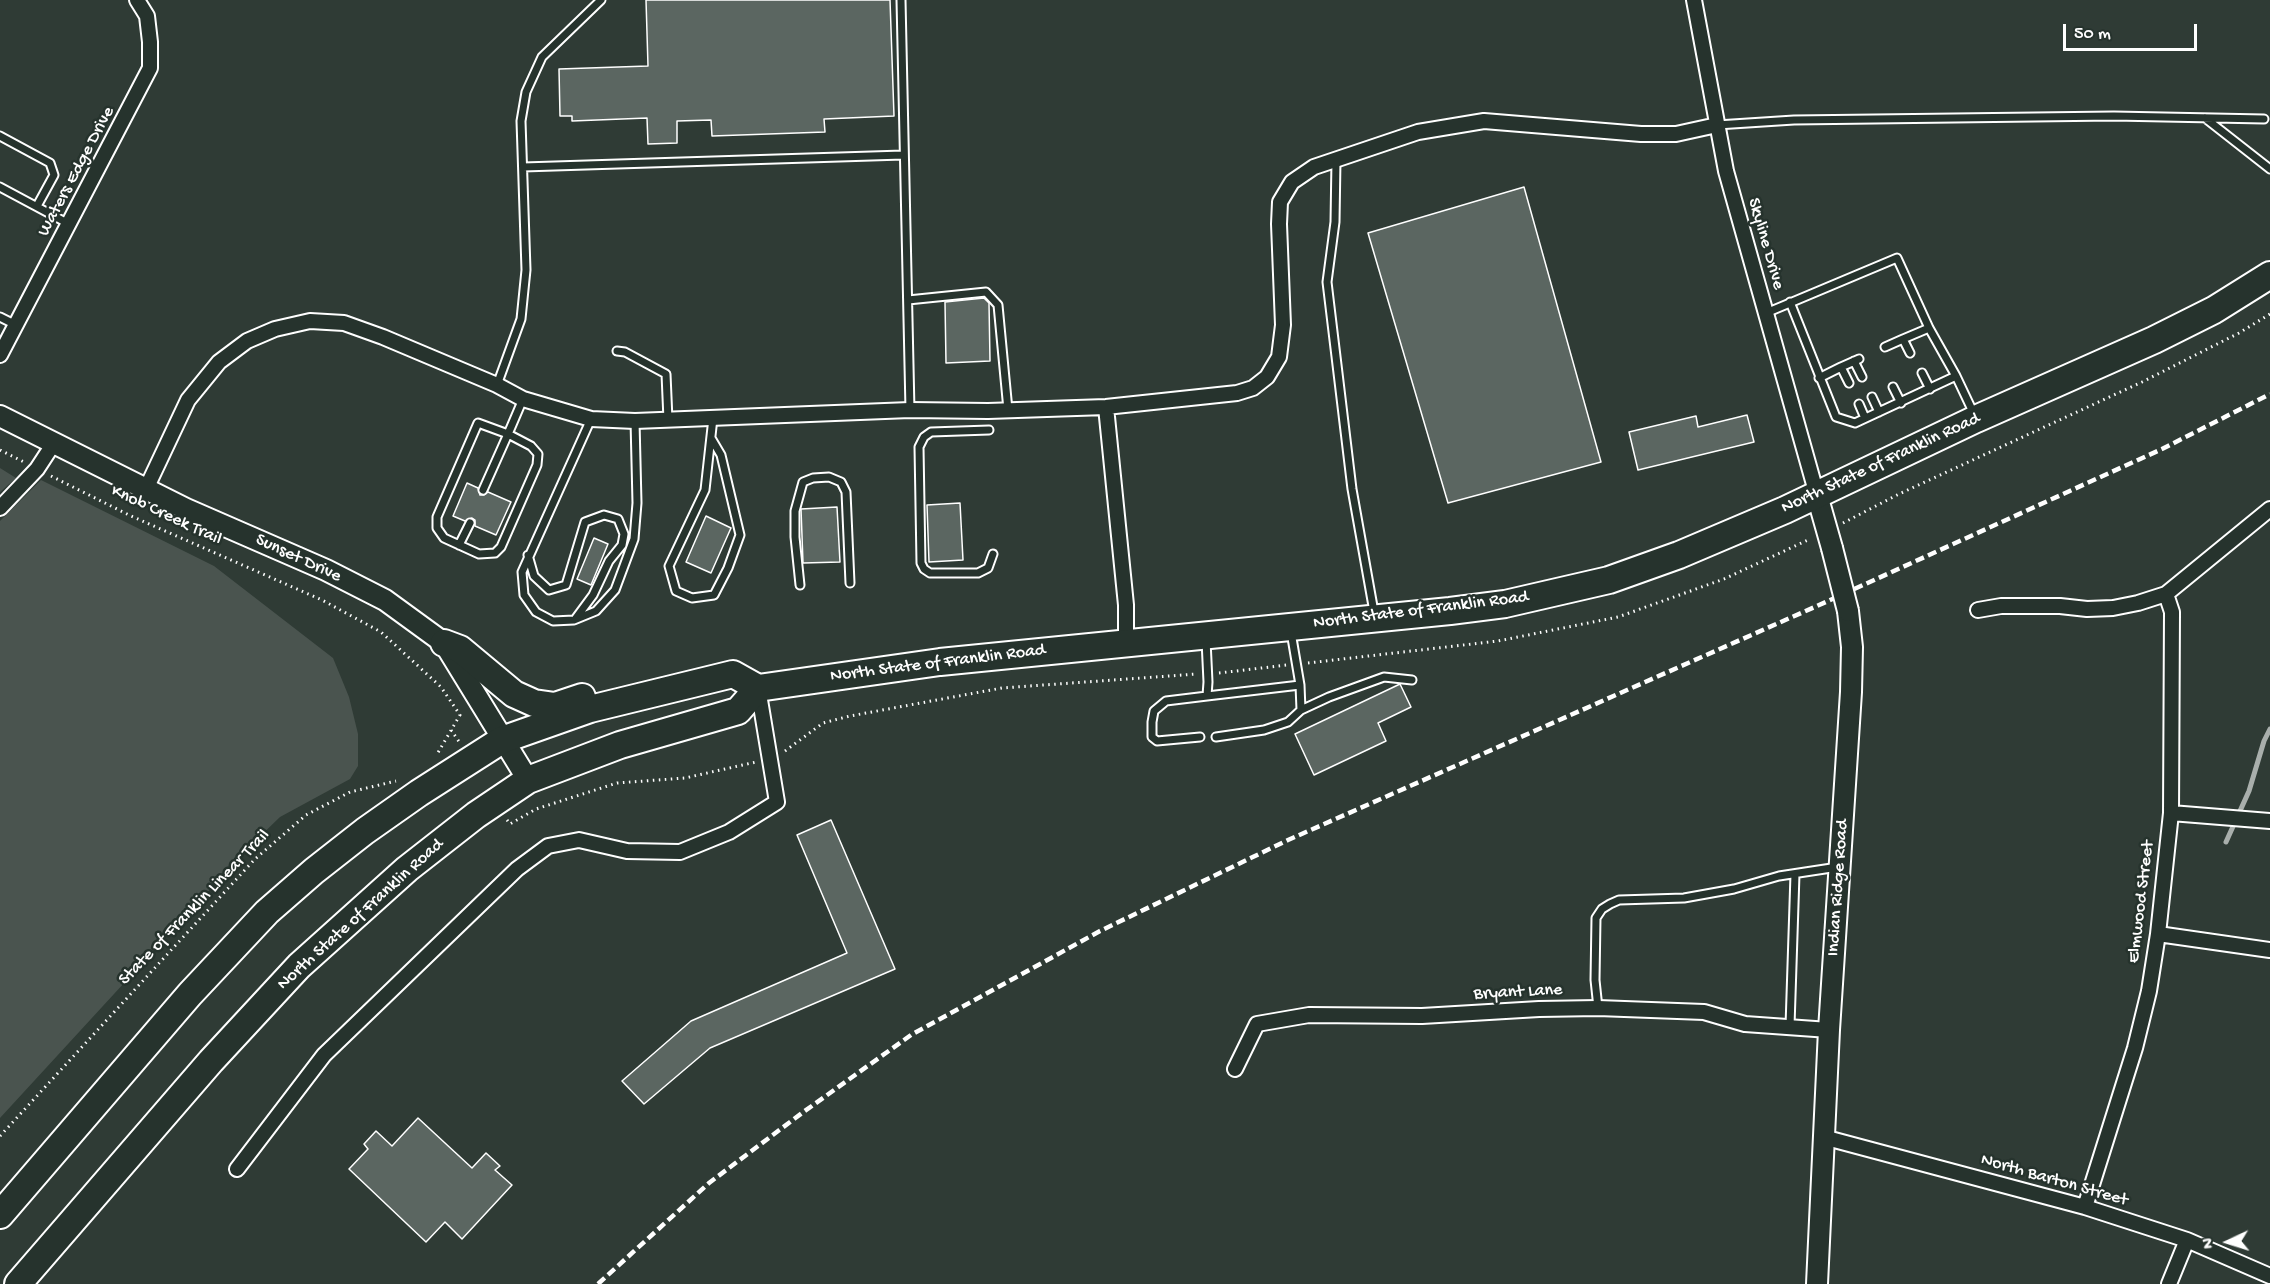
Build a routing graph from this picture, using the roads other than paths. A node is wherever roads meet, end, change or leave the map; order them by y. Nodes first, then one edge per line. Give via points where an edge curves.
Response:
1 (137, 0) edge
2 (601, 0) edge
3 (901, 0) edge
4 (1694, 0) edge
5 (2205, 118) junction
6 (2264, 119) dead end
7 (1717, 125) junction
8 (0, 136) edge
9 (903, 155) junction
10 (1336, 160) junction
11 (523, 166) junction
12 (2270, 169) edge
13 (0, 187) edge
14 (37, 206) junction
15 (69, 224) junction
16 (2270, 275) edge
17 (908, 300) junction
18 (1790, 302) junction
19 (1766, 313) junction
20 (0, 317) edge
21 (16, 325) junction
22 (1929, 328) junction
23 (1903, 339) junction
24 (1885, 347) dead end
25 (617, 351) dead end
26 (1910, 353) dead end
27 (0, 355) edge
28 (1841, 367) junction
29 (1922, 373) dead end
30 (1956, 376) junction
31 (1862, 377) dead end
32 (1819, 378) junction
33 (1849, 383) dead end
34 (497, 385) junction
35 (1893, 387) dead end
36 (1930, 389) junction
37 (1872, 398) dead end
38 (523, 399) junction
39 (1901, 403) junction
40 (1859, 404) dead end
41 (1106, 407) junction
42 (910, 410) junction
43 (1008, 410) junction
44 (1879, 412) junction
45 (0, 416) edge
46 (713, 418) junction
47 (1865, 418) junction
48 (591, 419) junction
49 (1976, 419) junction
50 (668, 420) junction
51 (635, 421) junction
52 (988, 430) dead end
53 (508, 434) junction
54 (711, 438) junction
55 (54, 443) junction
56 (146, 489) junction
57 (483, 490) dead end
58 (1817, 495) junction
59 (0, 508) edge
60 (2270, 508) edge
61 (470, 523) dead end
62 (459, 545) junction
63 (528, 554) junction
64 (993, 554) dead end
65 (850, 583) dead end
66 (800, 585) dead end
67 (2166, 594) junction
68 (1978, 610) dead end
69 (1375, 618) junction
70 (574, 620) junction
71 (1291, 626) junction
72 (1205, 635) junction
73 (444, 642) junction
74 (1126, 643) junction
75 (1412, 680) dead end
76 (1300, 685) junction
77 (680, 686) junction
78 (758, 688) junction
79 (1207, 696) junction
80 (1301, 710) junction
81 (1216, 736) dead end
82 (1200, 737) dead end
83 (502, 740) junction
84 (528, 780) junction
85 (2171, 813) junction
86 (2270, 821) edge
87 (1840, 867) junction
88 (1795, 874) junction
89 (2158, 934) junction
90 (2270, 950) edge
91 (1598, 1008) junction
92 (1790, 1026) junction
93 (1829, 1030) junction
94 (1235, 1069) dead end
95 (1823, 1137) junction
96 (237, 1169) dead end
97 (2085, 1207) junction
98 (0, 1215) edge
99 (2187, 1240) junction
100 (2270, 1275) edge
101 (18, 1284) edge
102 (1817, 1284) edge
103 (2169, 1284) edge

1 - 15 street, Waters Edge Drive via 147,16 150,69
2 - 11 lane via 542,57 526,92 521,121
3 - 9 lane
4 - 7 street, Skyline Drive
5 - 6 lane
5 - 7 lane via 1794,120
5 - 12 lane
7 - 10 street via 1676,134 1641,134 1484,121 1418,132
7 - 19 street, Skyline Drive
8 - 14 lane via 50,163 54,175
9 - 11 lane
9 - 17 lane
10 - 41 street via 1314,167 1292,182 1281,202 1283,325 1279,357 1267,377 1253,388 1237,393
10 - 69 lane via 1335,222 1327,282 1352,489
11 - 34 lane via 526,270 521,319
13 - 14 lane
14 - 15 lane
15 - 21 street, Waters Edge Drive
16 - 49 highway, North State of Franklin Road via 2214,310 2154,340
17 - 42 lane
17 - 43 lane via 986,292 998,305
18 - 19 lane
18 - 22 lane via 1898,258
18 - 32 lane
19 - 58 street, Skyline Drive
20 - 21 lane
21 - 27 street, Waters Edge Drive
22 - 23 lane
22 - 30 lane
23 - 24 lane
23 - 26 lane
25 - 50 lane via 666,374
28 - 31 lane via 1857,360
28 - 32 lane
28 - 33 lane
29 - 36 lane
30 - 36 lane
30 - 49 lane
32 - 47 lane via 1836,417 1855,423
34 - 38 street
34 - 56 street via 344,323 310,321 275,330 247,341 219,362 188,400
35 - 39 lane
36 - 39 lane
37 - 44 lane
38 - 48 street
38 - 53 lane
39 - 44 lane
40 - 47 lane
41 - 43 street
41 - 74 street via 1126,605
42 - 43 street
42 - 46 street
44 - 47 lane
45 - 55 street, Sunset Drive
46 - 50 street
46 - 54 lane
48 - 51 street
48 - 63 lane
49 - 58 highway, North State of Franklin Road
50 - 51 street
51 - 70 lane via 634,539 615,590 596,611
52 - 64 lane via 931,432 924,437 919,447 921,563 930,573 978,573 988,568
53 - 57 lane
53 - 62 lane via 478,423 437,517 437,528 444,538
53 - 62 lane via 538,454 533,475 495,553 479,554
54 - 54 lane via 705,490 669,566 676,591 692,598 714,595 740,535 721,455
55 - 56 street, Sunset Drive
55 - 59 street via 37,469
56 - 73 street, Sunset Drive via 385,600
58 - 69 highway, North State of Franklin Road via 1679,555 1609,580 1505,604
58 - 87 street, Indian Ridge Road, bridge via 1848,611 1852,647
60 - 67 street
61 - 62 lane
63 - 70 lane via 522,572 524,595 536,612 553,621
63 - 70 lane via 534,576 549,590 566,585 585,522 604,515 618,519 624,534 622,545
65 - 66 lane via 846,492 841,482 813,477 803,482 795,511
67 - 68 street via 2113,608 2001,606
67 - 85 street, Elmwood Street via 2172,612
69 - 71 highway, North State of Franklin Road
71 - 72 highway, North State of Franklin Road
71 - 76 lane
72 - 74 highway, North State of Franklin Road
72 - 79 lane
73 - 77 highway via 460,649 508,689 534,703 555,706 609,689
73 - 83 street, Sunset Drive
74 - 78 highway, North State of Franklin Road via 940,662
75 - 80 lane via 1384,677
76 - 79 lane
76 - 80 lane
77 - 78 highway via 733,674
77 - 83 highway via 590,709
78 - 84 highway, North State of Franklin Road via 738,711 620,745
78 - 96 street via 777,802 729,832 680,852 627,851 579,840 548,846 517,869 324,1055
79 - 82 lane via 1167,701 1154,711 1152,737 1157,741
80 - 81 lane via 1288,722 1264,730
83 - 84 street, Sunset Drive
83 - 98 highway via 365,831 267,912 190,994
84 - 101 highway, North State of Franklin Road via 407,869 299,966 211,1061
85 - 86 street
85 - 89 street, Elmwood Street
87 - 88 lane
87 - 93 street, Indian Ridge Road
88 - 91 lane via 1683,898 1619,900 1602,909 1596,918
88 - 92 lane
89 - 90 street
89 - 97 street, Elmwood Street via 2135,1048
91 - 92 street, Bryant Lane via 1704,1012 1745,1024
91 - 94 street, Bryant Lane via 1422,1016 1309,1015 1257,1024
92 - 93 street, Bryant Lane
93 - 95 street, Indian Ridge Road
95 - 97 street, North Barton Street
95 - 102 street, Indian Ridge Road
97 - 99 street, North Barton Street
99 - 100 street, North Barton Street
99 - 103 street

